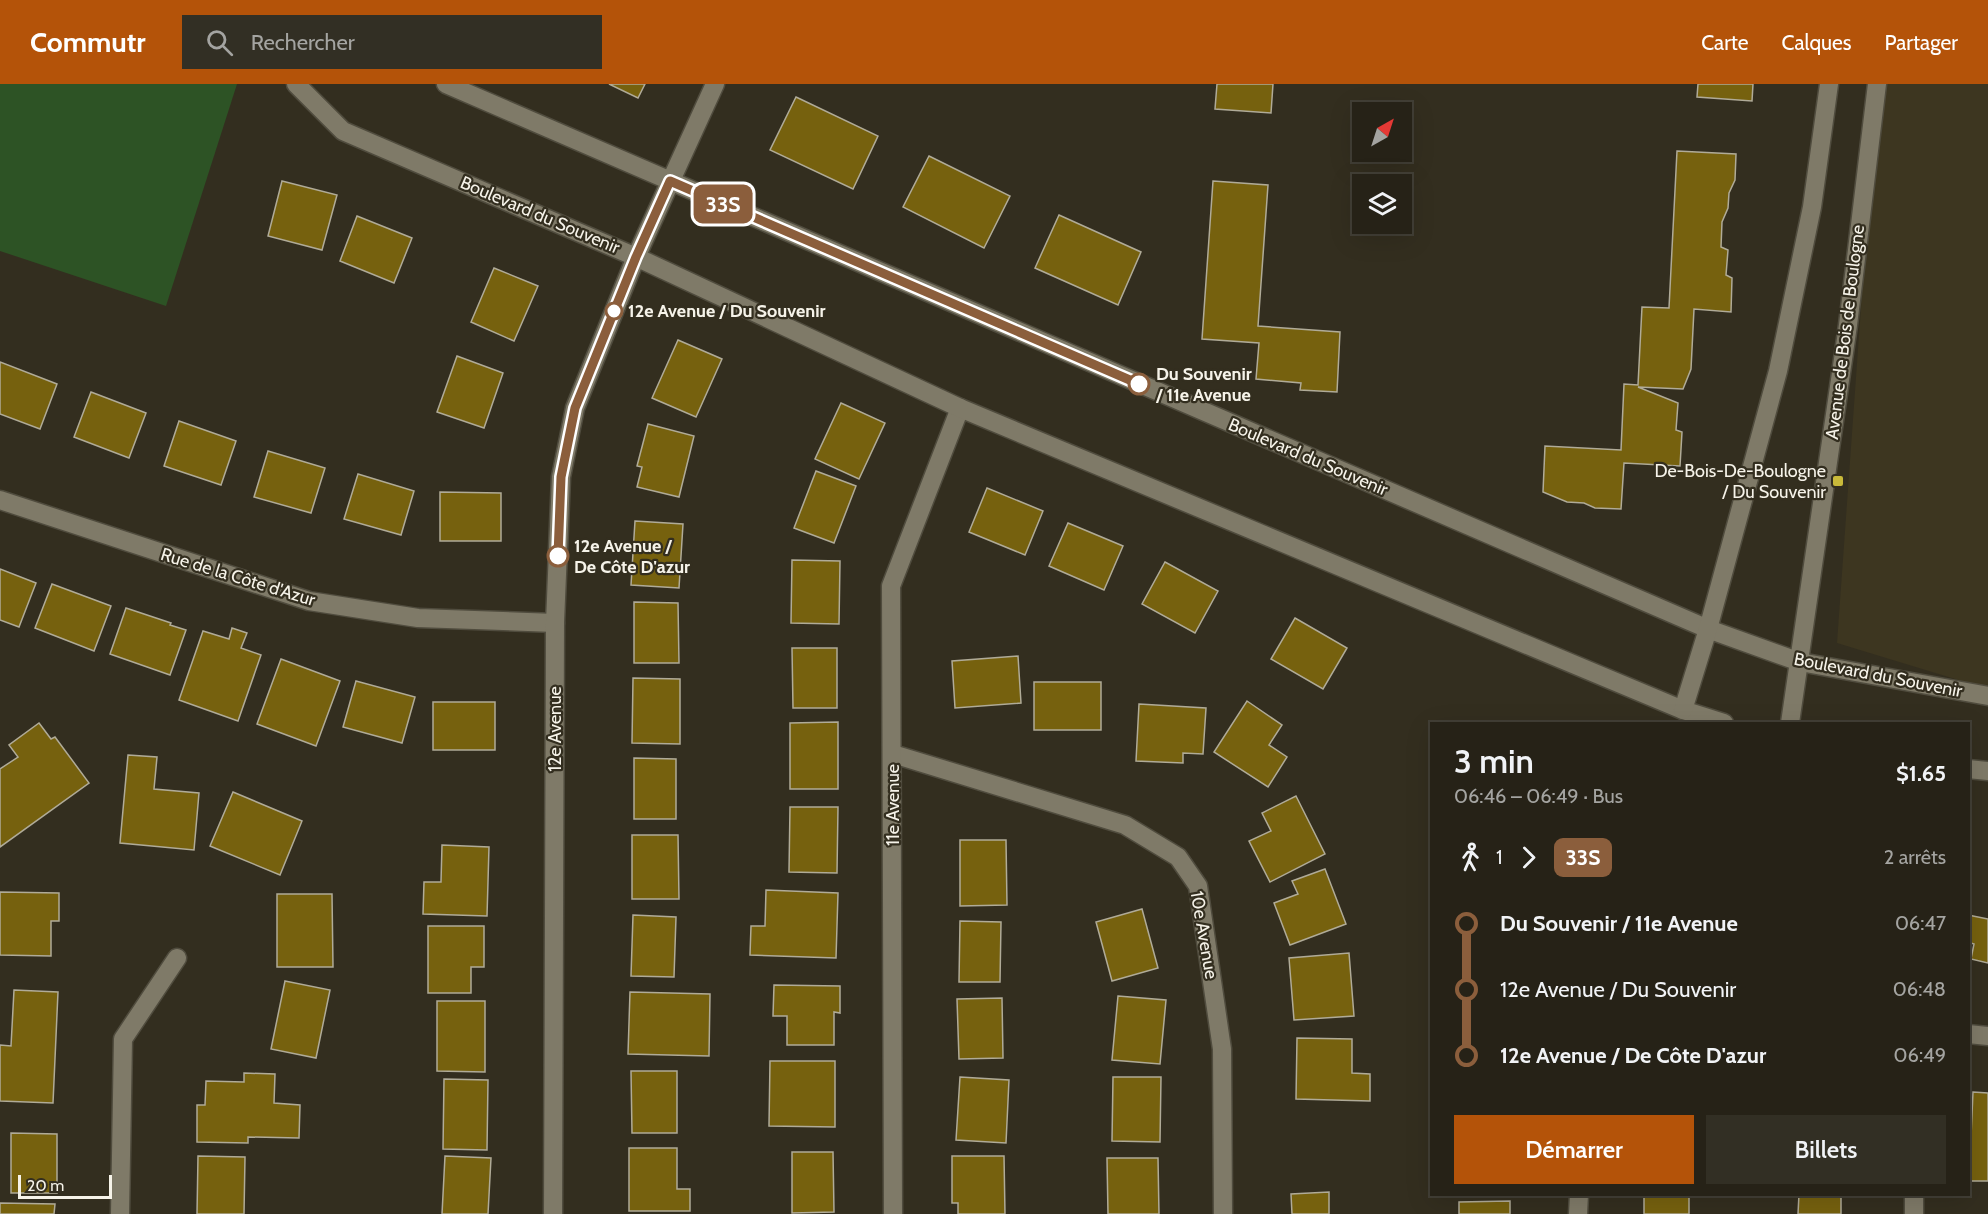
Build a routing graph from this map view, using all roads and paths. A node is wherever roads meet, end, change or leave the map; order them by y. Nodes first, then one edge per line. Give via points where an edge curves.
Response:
1 (296, 84) edge
2 (446, 84) edge
3 (715, 84) edge
4 (1829, 84) edge
5 (1876, 84) edge
6 (670, 181) junction
7 (636, 257) junction
8 (960, 408) junction
9 (0, 500) edge
10 (555, 623) junction
11 (1708, 630) junction
12 (1800, 662) junction
13 (1988, 696) edge
14 (1683, 710) junction
15 (1721, 722) edge
16 (1790, 722) edge
17 (893, 754) junction
18 (1970, 769) edge
19 (1988, 771) edge
20 (177, 958) dead end
21 (1970, 1034) edge
22 (1988, 1036) edge
23 (1579, 1196) edge
24 (1914, 1196) edge
25 (120, 1214) edge
26 (553, 1214) edge
27 (893, 1214) edge
28 (1223, 1214) edge
29 (1578, 1214) edge
30 (1914, 1214) edge

1 - 7 street, Boulevard du Souvenir via 343,131
2 - 6 street, Boulevard du Souvenir
3 - 6 street, 12e Avenue
4 - 11 street via 1812,207 1778,371
5 - 12 street, Avenue de Bois de Boulogne via 1848,325
6 - 7 street, 12e Avenue
6 - 11 street, Boulevard du Souvenir
7 - 8 street, Boulevard du Souvenir
7 - 10 street, 12e Avenue via 575,408 561,477
8 - 14 street, Boulevard du Souvenir
8 - 17 street, 11e Avenue via 891,586
9 - 10 street, Rue de la Côte d'Azur via 309,601 418,618
10 - 26 street, 12e Avenue
11 - 12 street, Boulevard du Souvenir
11 - 14 street
12 - 13 street, Boulevard du Souvenir
12 - 16 street, Avenue de Bois de Boulogne
14 - 15 street, Boulevard du Souvenir
17 - 27 street, 11e Avenue
17 - 28 street, 10e Avenue via 1125,825 1178,857 1198,886 1222,1049
18 - 19 street
20 - 25 street via 123,1038
21 - 22 street
23 - 29 street
24 - 30 street

